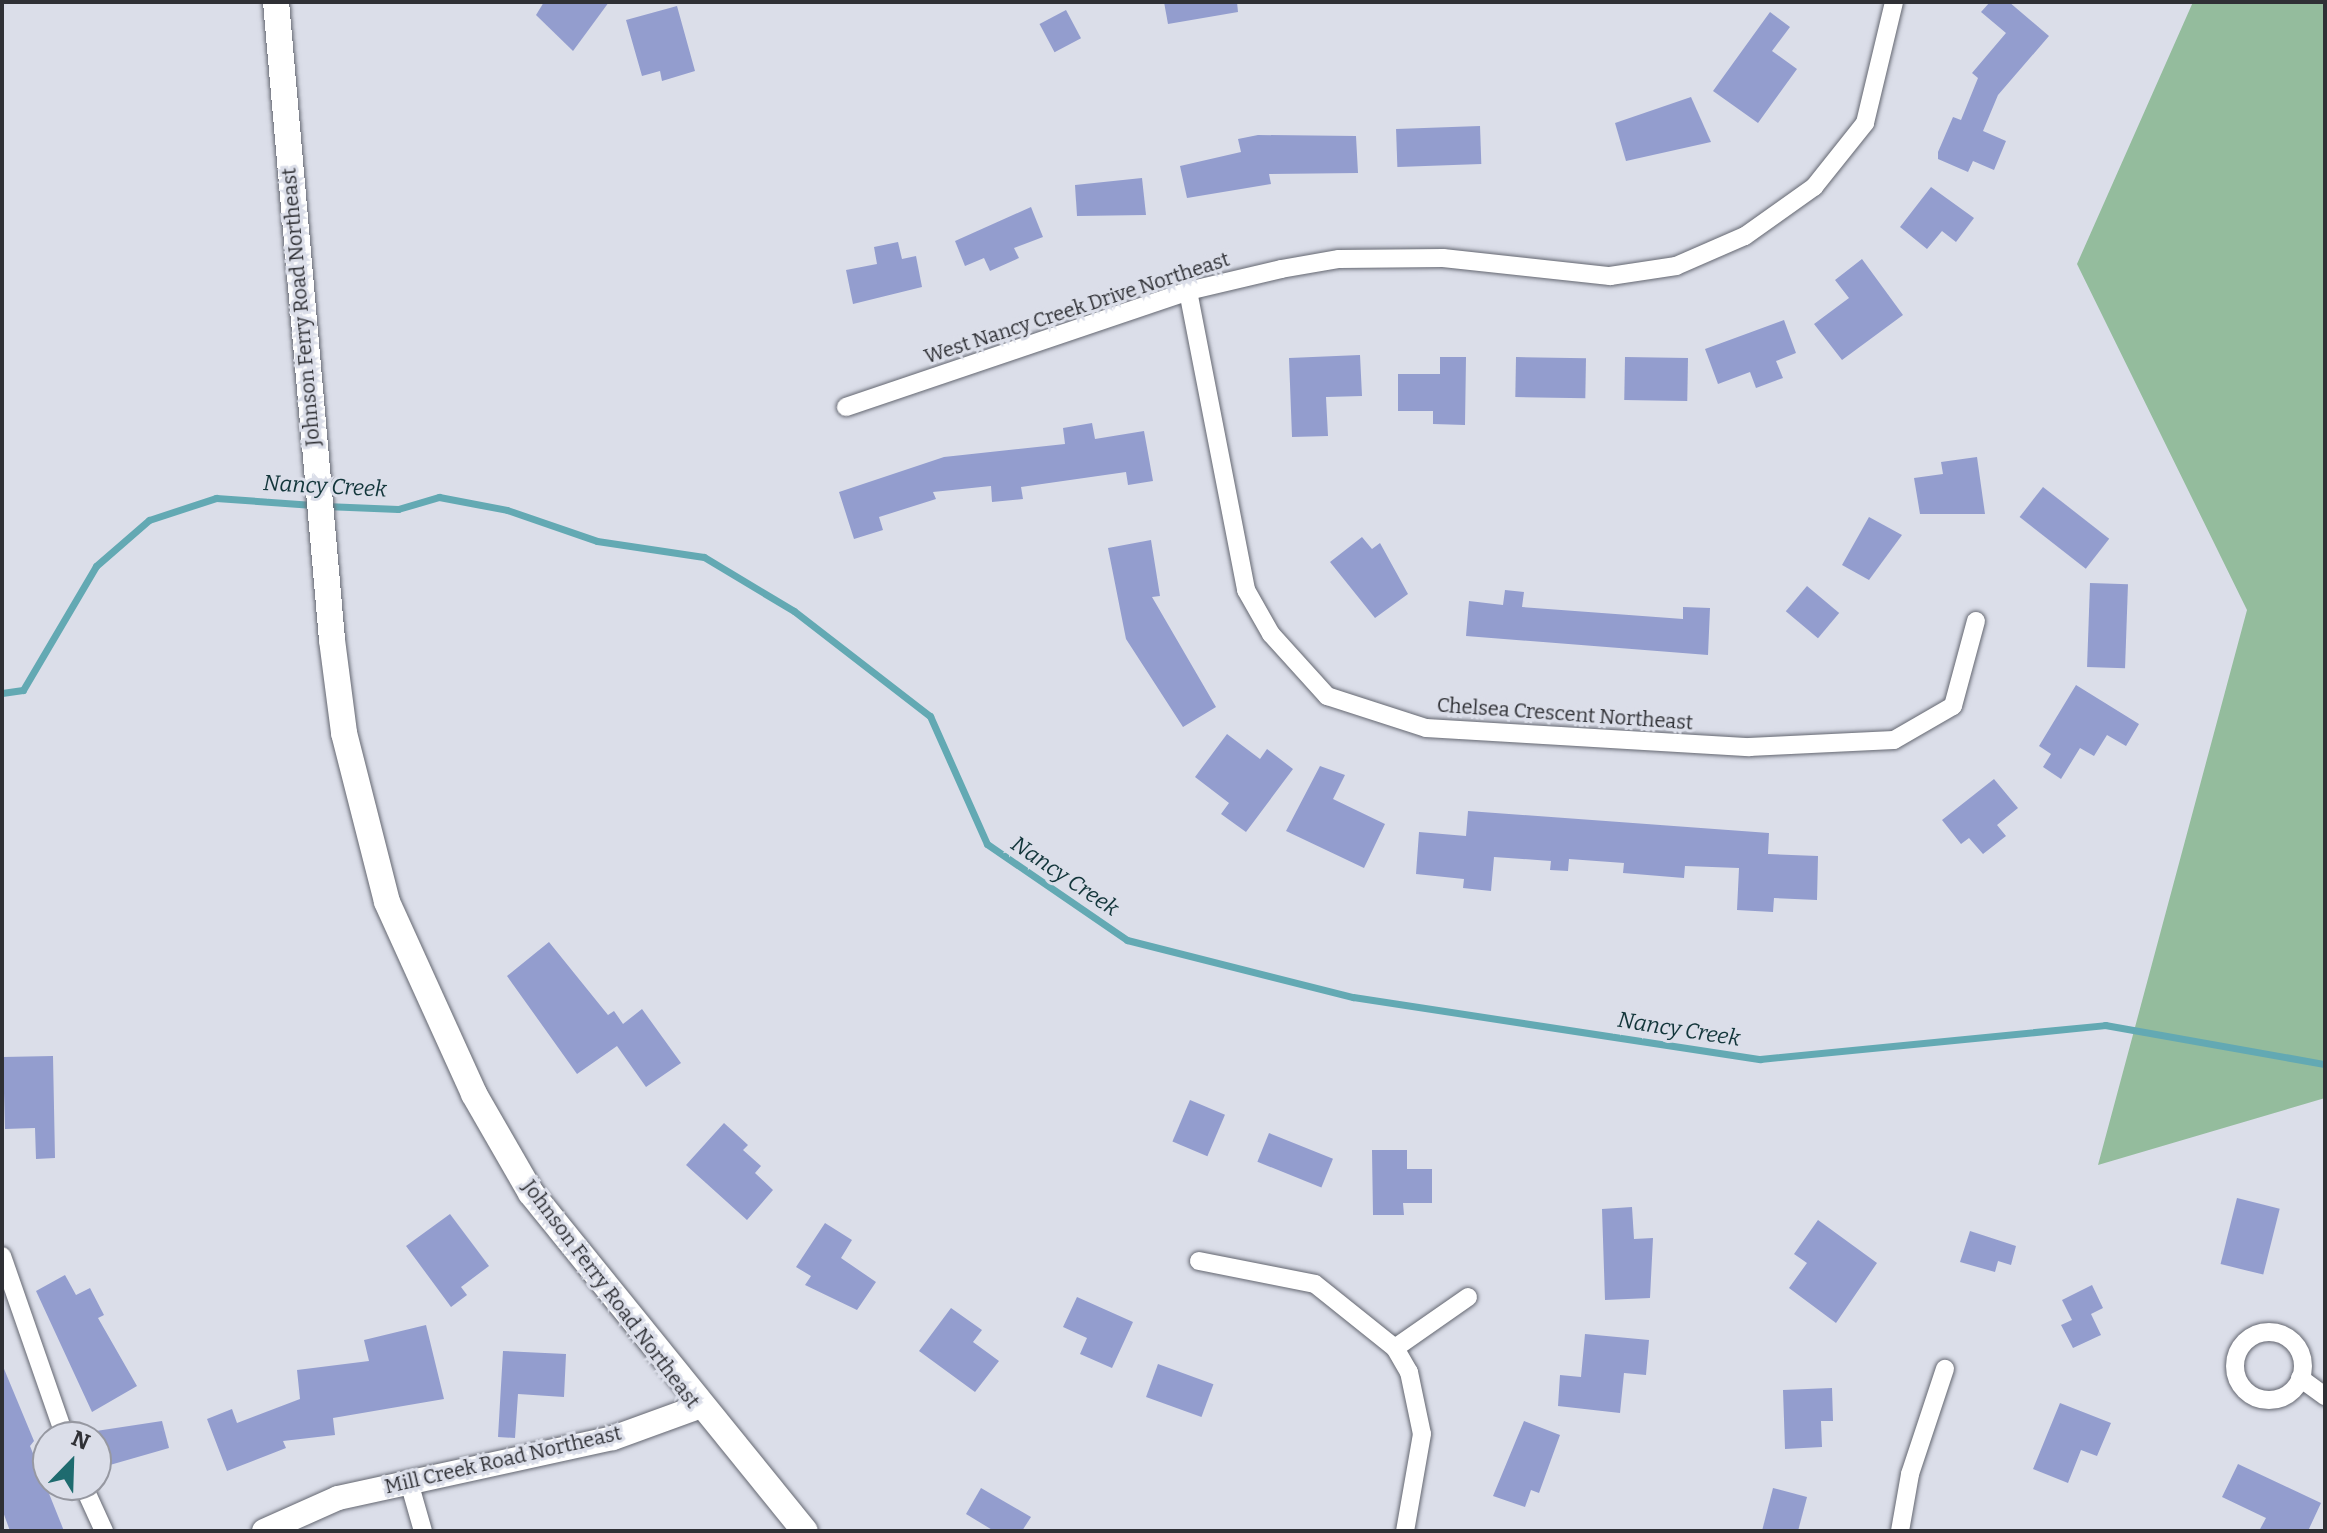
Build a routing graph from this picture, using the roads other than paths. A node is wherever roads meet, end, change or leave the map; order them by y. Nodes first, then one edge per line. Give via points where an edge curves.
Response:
1 (276, 2) edge
2 (1894, 2) edge
3 (1188, 291) junction
4 (846, 407) dead end
5 (1976, 621) dead end
6 (2, 1256) edge
7 (1199, 1261) dead end
8 (1468, 1297) dead end
9 (1395, 1348) junction
10 (1945, 1369) dead end
11 (2300, 1378) dead end
12 (2325, 1396) edge
13 (698, 1407) junction
14 (59, 1421) edge
15 (409, 1482) junction
16 (90, 1501) edge
17 (104, 1531) edge
18 (264, 1531) edge
19 (423, 1531) edge
20 (805, 1531) edge
21 (1405, 1531) edge
22 (1900, 1531) edge

1 - 13 main road, Johnson Ferry Road Northeast via 313,453 344,733 387,902 474,1094 531,1193
2 - 3 street, West Nancy Creek Drive Northeast via 1865,123 1814,187 1745,236 1676,266 1610,276 1443,258 1339,259
3 - 4 street, West Nancy Creek Drive Northeast
3 - 5 street, Chelsea Crescent Northeast via 1246,590 1280,645 1327,696 1426,728 1749,747 1894,740 1953,706
6 - 14 street
7 - 9 street via 1315,1284
8 - 9 street
9 - 21 street via 1412,1383 1422,1434
10 - 22 street via 1910,1474
11 - 12 street
13 - 15 street, Mill Creek Road Northeast via 613,1438
13 - 20 main road, Johnson Ferry Road Northeast
15 - 18 street, Mill Creek Road Northeast via 338,1498
15 - 19 street
16 - 17 street

